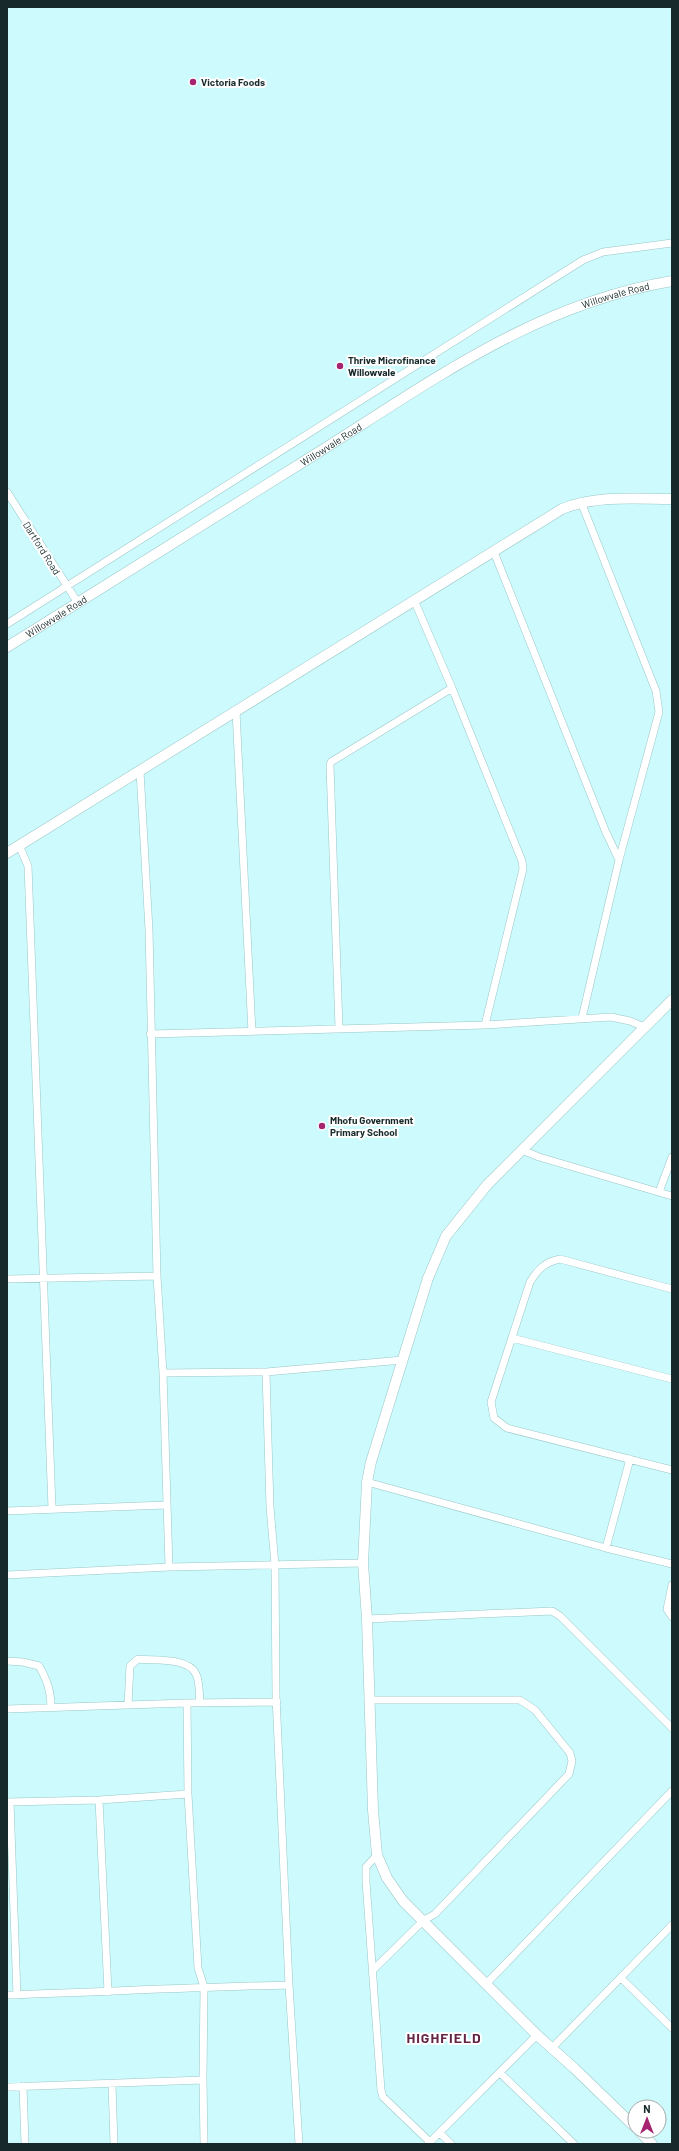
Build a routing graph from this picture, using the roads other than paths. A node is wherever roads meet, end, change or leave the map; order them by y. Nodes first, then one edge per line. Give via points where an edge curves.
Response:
1 (672, 243) edge
2 (672, 281) edge
3 (7, 492) edge
4 (672, 499) edge
5 (580, 502) junction
6 (494, 552) junction
7 (66, 587) junction
8 (414, 600) junction
9 (78, 603) junction
10 (7, 624) edge
11 (7, 647) edge
12 (452, 688) junction
13 (236, 710) junction
14 (140, 771) junction
15 (19, 845) junction
16 (7, 853) edge
17 (618, 860) junction
18 (672, 1000) edge
19 (582, 1018) junction
20 (485, 1025) junction
21 (644, 1027) junction
22 (339, 1028) junction
23 (252, 1032) junction
24 (150, 1034) junction
25 (522, 1150) junction
26 (672, 1157) edge
27 (660, 1192) junction
28 (672, 1196) edge
29 (157, 1276) junction
30 (44, 1278) junction
31 (7, 1279) edge
32 (672, 1289) edge
33 (512, 1338) junction
34 (403, 1360) junction
35 (266, 1372) junction
36 (163, 1373) junction
37 (672, 1379) edge
38 (630, 1459) junction
39 (672, 1470) edge
40 (367, 1482) junction
41 (166, 1505) junction
42 (52, 1508) junction
43 (7, 1511) edge
44 (606, 1548) junction
45 (363, 1563) junction
46 (672, 1564) edge
47 (274, 1565) junction
48 (169, 1567) junction
49 (7, 1575) edge
50 (672, 1584) edge
51 (672, 1617) edge
52 (367, 1619) junction
53 (7, 1661) edge
54 (369, 1700) junction
55 (276, 1702) junction
56 (187, 1703) junction
57 (200, 1703) junction
58 (128, 1705) junction
59 (51, 1707) junction
60 (7, 1709) edge
61 (672, 1728) edge
62 (672, 1791) edge
63 (188, 1794) junction
64 (99, 1800) junction
65 (9, 1802) edge
66 (377, 1855) junction
67 (424, 1920) junction
68 (672, 1925) edge
69 (373, 1970) junction
70 (621, 1978) junction
71 (486, 1984) junction
72 (289, 1985) junction
73 (204, 1986) junction
74 (108, 1992) junction
75 (7, 1995) edge
76 (17, 1995) junction
77 (672, 2028) edge
78 (537, 2035) junction
79 (552, 2048) junction
80 (500, 2073) junction
81 (203, 2080) junction
82 (112, 2084) junction
83 (23, 2086) junction
84 (7, 2087) edge
85 (627, 2119) edge
86 (440, 2133) junction
87 (429, 2143) edge
88 (25, 2144) edge
89 (114, 2144) edge
90 (204, 2144) edge
91 (299, 2144) edge
92 (451, 2144) edge
93 (574, 2144) edge

1 - 7 street via 603,252 582,260
2 - 9 street, Willowvale Road via 612,294 562,311 476,353
3 - 7 street, Dartford Road
4 - 5 street via 621,498
5 - 6 street via 535,525
5 - 17 street via 658,701 657,723
6 - 8 street
6 - 17 street
7 - 9 street, Dartford Road
7 - 10 street
8 - 12 street
8 - 13 street
9 - 11 street, Willowvale Road
12 - 20 street via 524,869
12 - 22 street via 331,762 330,765
13 - 14 street
13 - 23 street
14 - 15 street
14 - 24 street via 149,930
15 - 16 street
15 - 30 street via 28,866
17 - 19 street
18 - 21 street
19 - 20 street
19 - 21 street via 611,1017
20 - 22 street
21 - 25 street
22 - 23 street
23 - 24 street
24 - 29 street
25 - 27 street
25 - 34 street via 487,1185 446,1236 428,1278
26 - 27 street
27 - 28 street
29 - 30 street
29 - 36 street
30 - 31 street
30 - 42 street
32 - 33 street via 560,1259 548,1261 540,1267 530,1282
33 - 37 street
33 - 38 street via 491,1402 494,1418 507,1428
34 - 35 street
34 - 40 street
35 - 36 street
35 - 47 street
36 - 41 street
38 - 39 street
38 - 44 street
40 - 44 street
40 - 45 street
41 - 42 street
41 - 48 street
42 - 43 street
44 - 46 street
45 - 47 street
45 - 52 street
47 - 48 street
47 - 55 street
48 - 49 street
50 - 51 street via 667,1609
52 - 54 street
52 - 61 street via 552,1611 560,1616
53 - 59 street via 40,1666 51,1693
54 - 66 street
54 - 67 street via 520,1700 535,1710 570,1752 572,1769 569,1774 435,1914
55 - 57 street
55 - 72 street
56 - 57 street
56 - 58 street
56 - 63 street
57 - 58 street via 197,1676 192,1668 180,1663 138,1660 130,1666
58 - 59 street
59 - 60 street
62 - 71 street
63 - 64 street
63 - 73 street via 198,1968
64 - 65 street
64 - 74 street
65 - 76 street
66 - 67 street via 394,1890
66 - 69 street via 366,1867
67 - 69 street
67 - 71 street
68 - 70 street
69 - 87 street via 383,2097
70 - 77 street
70 - 79 street
71 - 78 street
72 - 73 street
72 - 91 street
73 - 74 street
73 - 81 street
74 - 76 street
75 - 76 street
78 - 79 street
78 - 80 street
79 - 85 street
80 - 86 street
80 - 93 street
81 - 82 street
81 - 90 street
82 - 83 street
82 - 89 street
83 - 84 street
83 - 88 street
86 - 87 street
86 - 92 street

